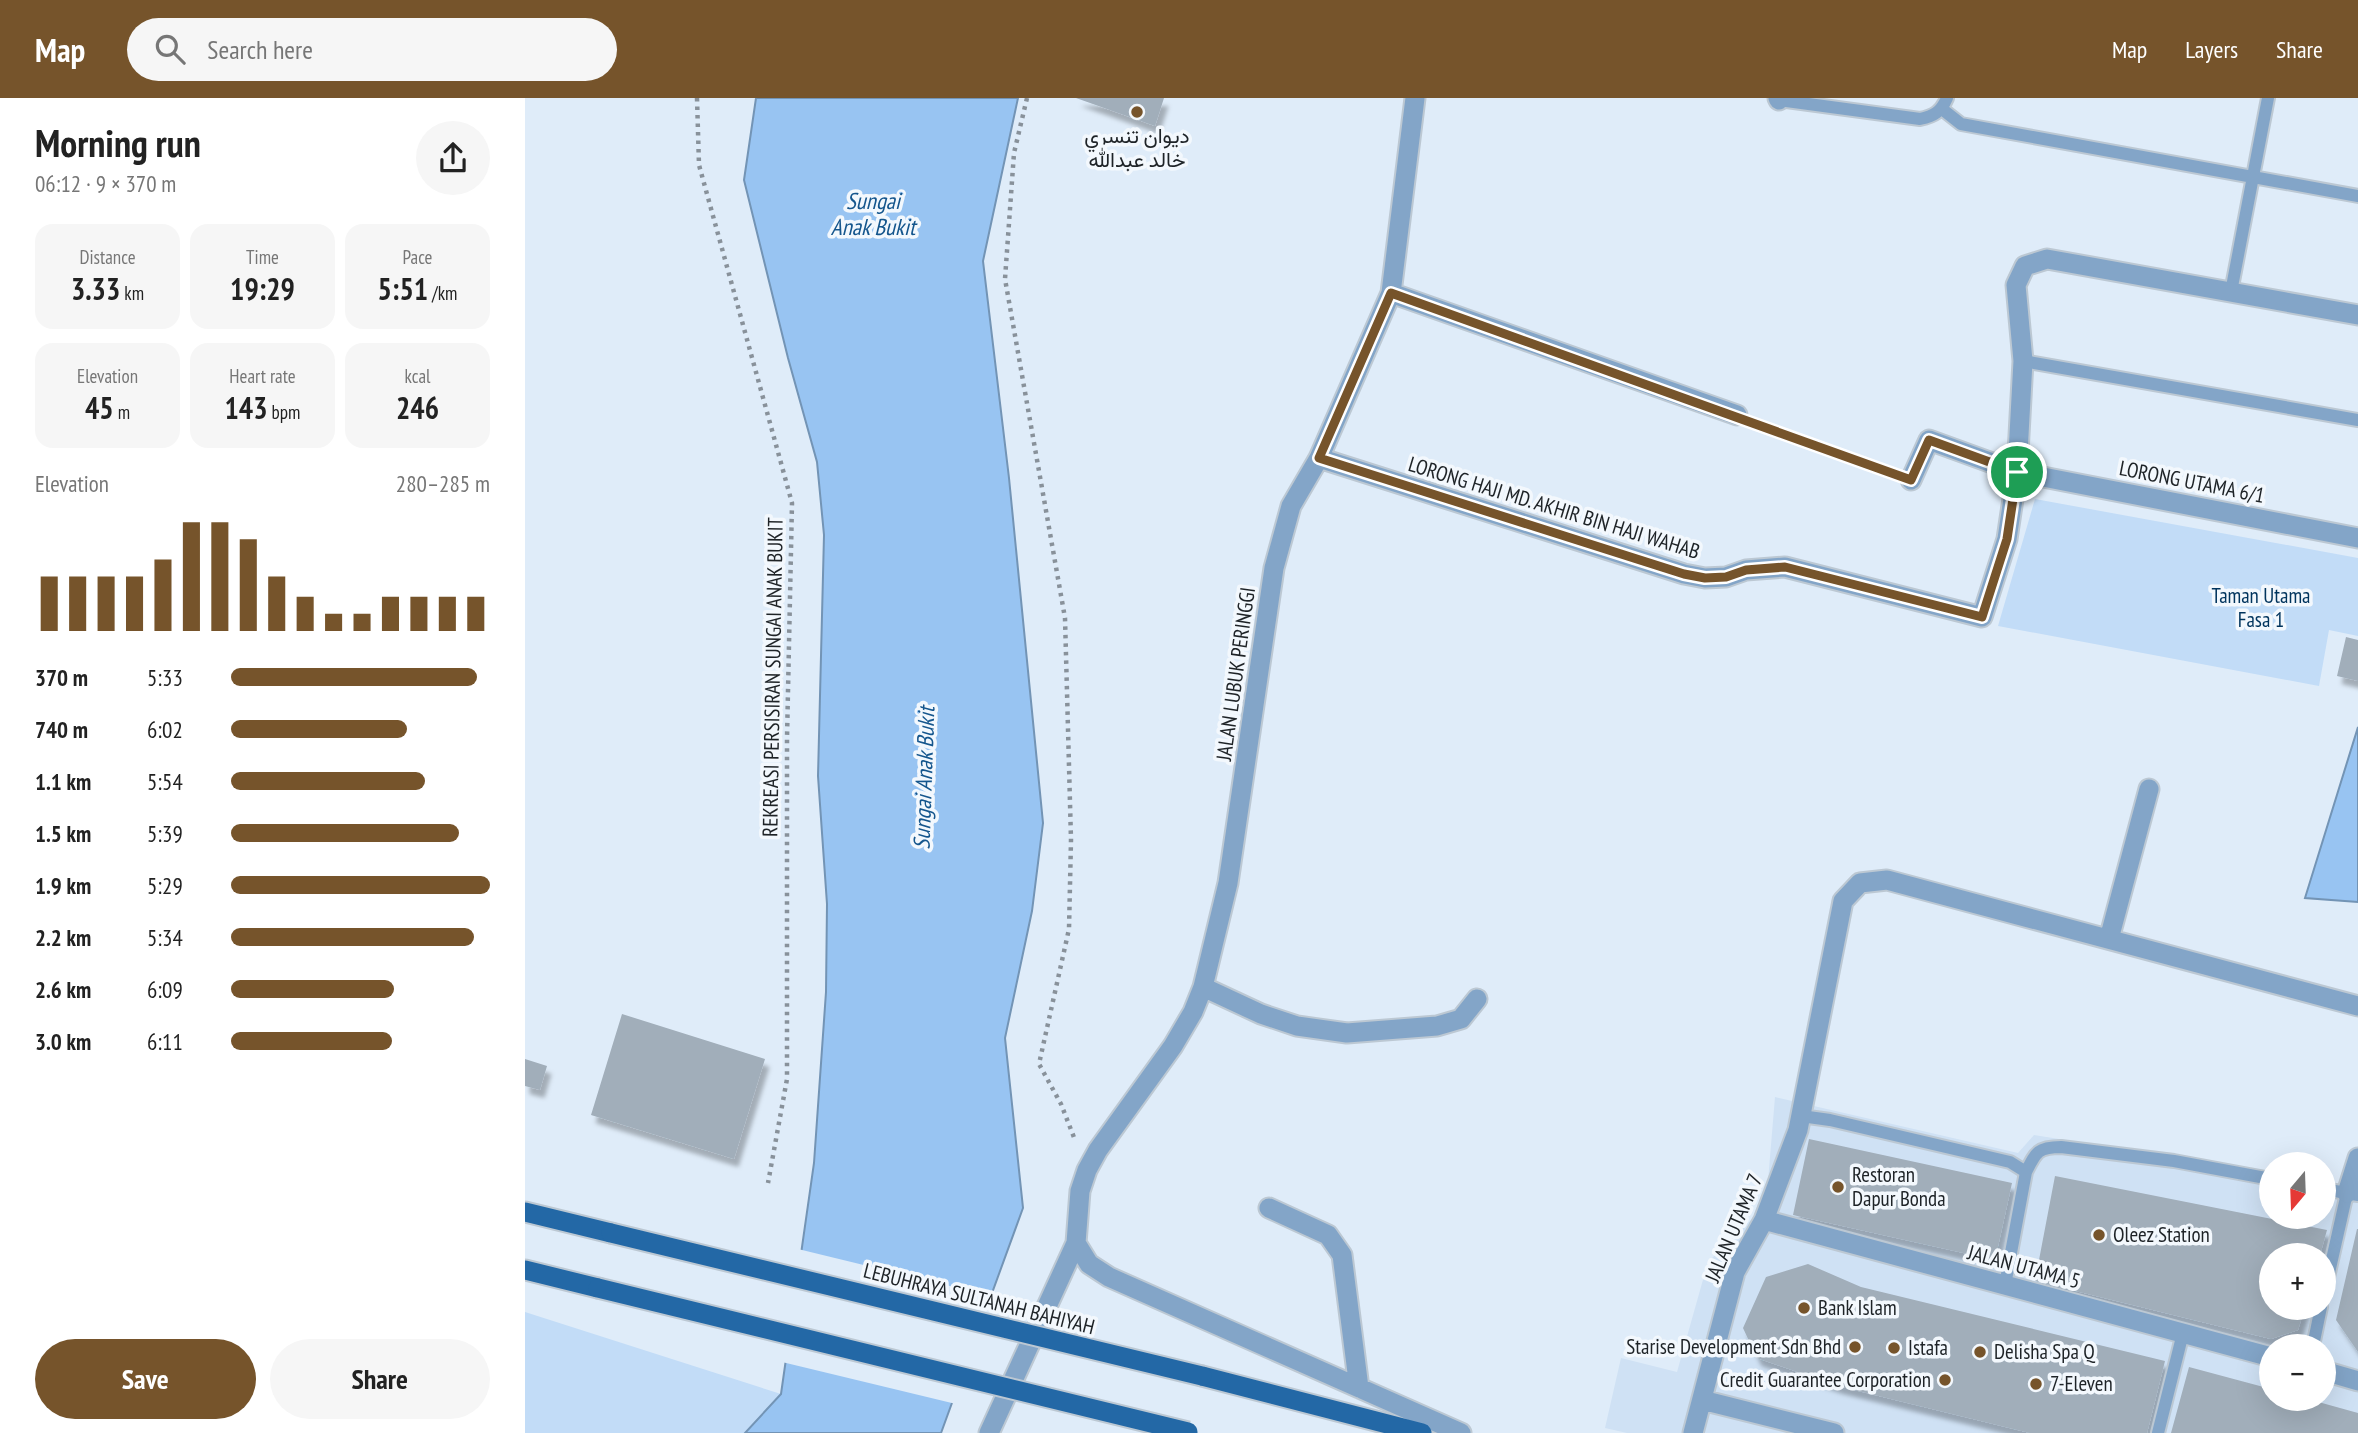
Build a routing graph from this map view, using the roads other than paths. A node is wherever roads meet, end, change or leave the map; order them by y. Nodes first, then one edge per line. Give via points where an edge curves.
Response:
1 (1415, 98) edge
2 (2267, 98) edge
3 (1779, 99) edge
4 (1945, 104) edge
5 (2251, 177) junction
6 (2358, 195) edge
7 (2231, 292) junction
8 (1391, 293) junction
9 (2358, 315) edge
10 (2023, 361) junction
11 (1737, 415) road end
12 (2358, 420) edge
13 (1319, 458) junction
14 (2017, 472) junction
15 (1911, 480) road end
16 (2358, 538) edge
17 (2149, 789) dead end
18 (2109, 939) junction
19 (1203, 987) junction
20 (1477, 999) dead end
21 (2358, 1006) edge
22 (1801, 1116) junction
23 (2358, 1158) edge
24 (2026, 1172) junction
25 (2259, 1177) edge
26 (2353, 1194) edge
27 (1269, 1208) dead end
28 (525, 1212) edge
29 (1764, 1220) junction
30 (1076, 1243) junction
31 (2336, 1253) edge
32 (525, 1270) edge
33 (2005, 1285) junction
34 (2183, 1334) junction
35 (2259, 1354) edge
36 (2336, 1375) edge
37 (2358, 1381) edge
38 (1359, 1388) junction
39 (1702, 1400) junction
40 (989, 1433) edge
41 (1190, 1433) edge
42 (1422, 1433) edge
43 (1461, 1433) edge
44 (1693, 1433) edge
45 (1834, 1433) edge
46 (2158, 1433) edge

1 - 8 street, JALAN LUBUK PERINGGI
2 - 5 lane
3 - 4 lane via 1920,119 1933,116
4 - 5 lane via 1961,124
5 - 6 lane
5 - 7 lane
7 - 9 street
7 - 10 street via 2047,259 2025,266 2016,285
8 - 11 street
8 - 13 street, JALAN LUBUK PERINGGI
10 - 12 lane
10 - 14 street
13 - 14 street, LORONG HAJI MD. AKHIR BIN HAJI WAHAB via 1684,574 1715,578 1785,567 1982,617 2007,539
13 - 19 street, JALAN LUBUK PERINGGI via 1291,506 1274,568 1228,883
14 - 15 street, LORONG UTAMA 6/1 via 1929,440
14 - 16 street, LORONG UTAMA 6/1
17 - 18 street
18 - 21 street, JALAN UTAMA 7
18 - 22 street, JALAN UTAMA 7 via 1887,880 1860,883 1843,901
19 - 20 street via 1297,1026 1347,1033 1437,1026 1461,1018
19 - 30 street, JALAN LUBUK PERINGGI via 1173,1046 1087,1170 1080,1191
22 - 24 lane via 2010,1162
22 - 29 street, JALAN UTAMA 7
23 - 26 street
24 - 25 lane via 2034,1155 2045,1147 2061,1147
24 - 33 lane
26 - 31 lane
27 - 38 street via 1328,1235 1342,1255
28 - 42 main road, LEBUHRAYA SULTANAH BAHIYAH, bridge
29 - 33 street, JALAN UTAMA 5
29 - 39 street, JALAN UTAMA 7 via 1735,1272
30 - 38 street via 1089,1264 1109,1277
30 - 40 street
32 - 41 main road, bridge
33 - 34 street, JALAN UTAMA 5
34 - 35 street, JALAN UTAMA 5
34 - 46 lane
36 - 37 street
38 - 43 street
39 - 44 street, JALAN UTAMA 7
39 - 45 street

